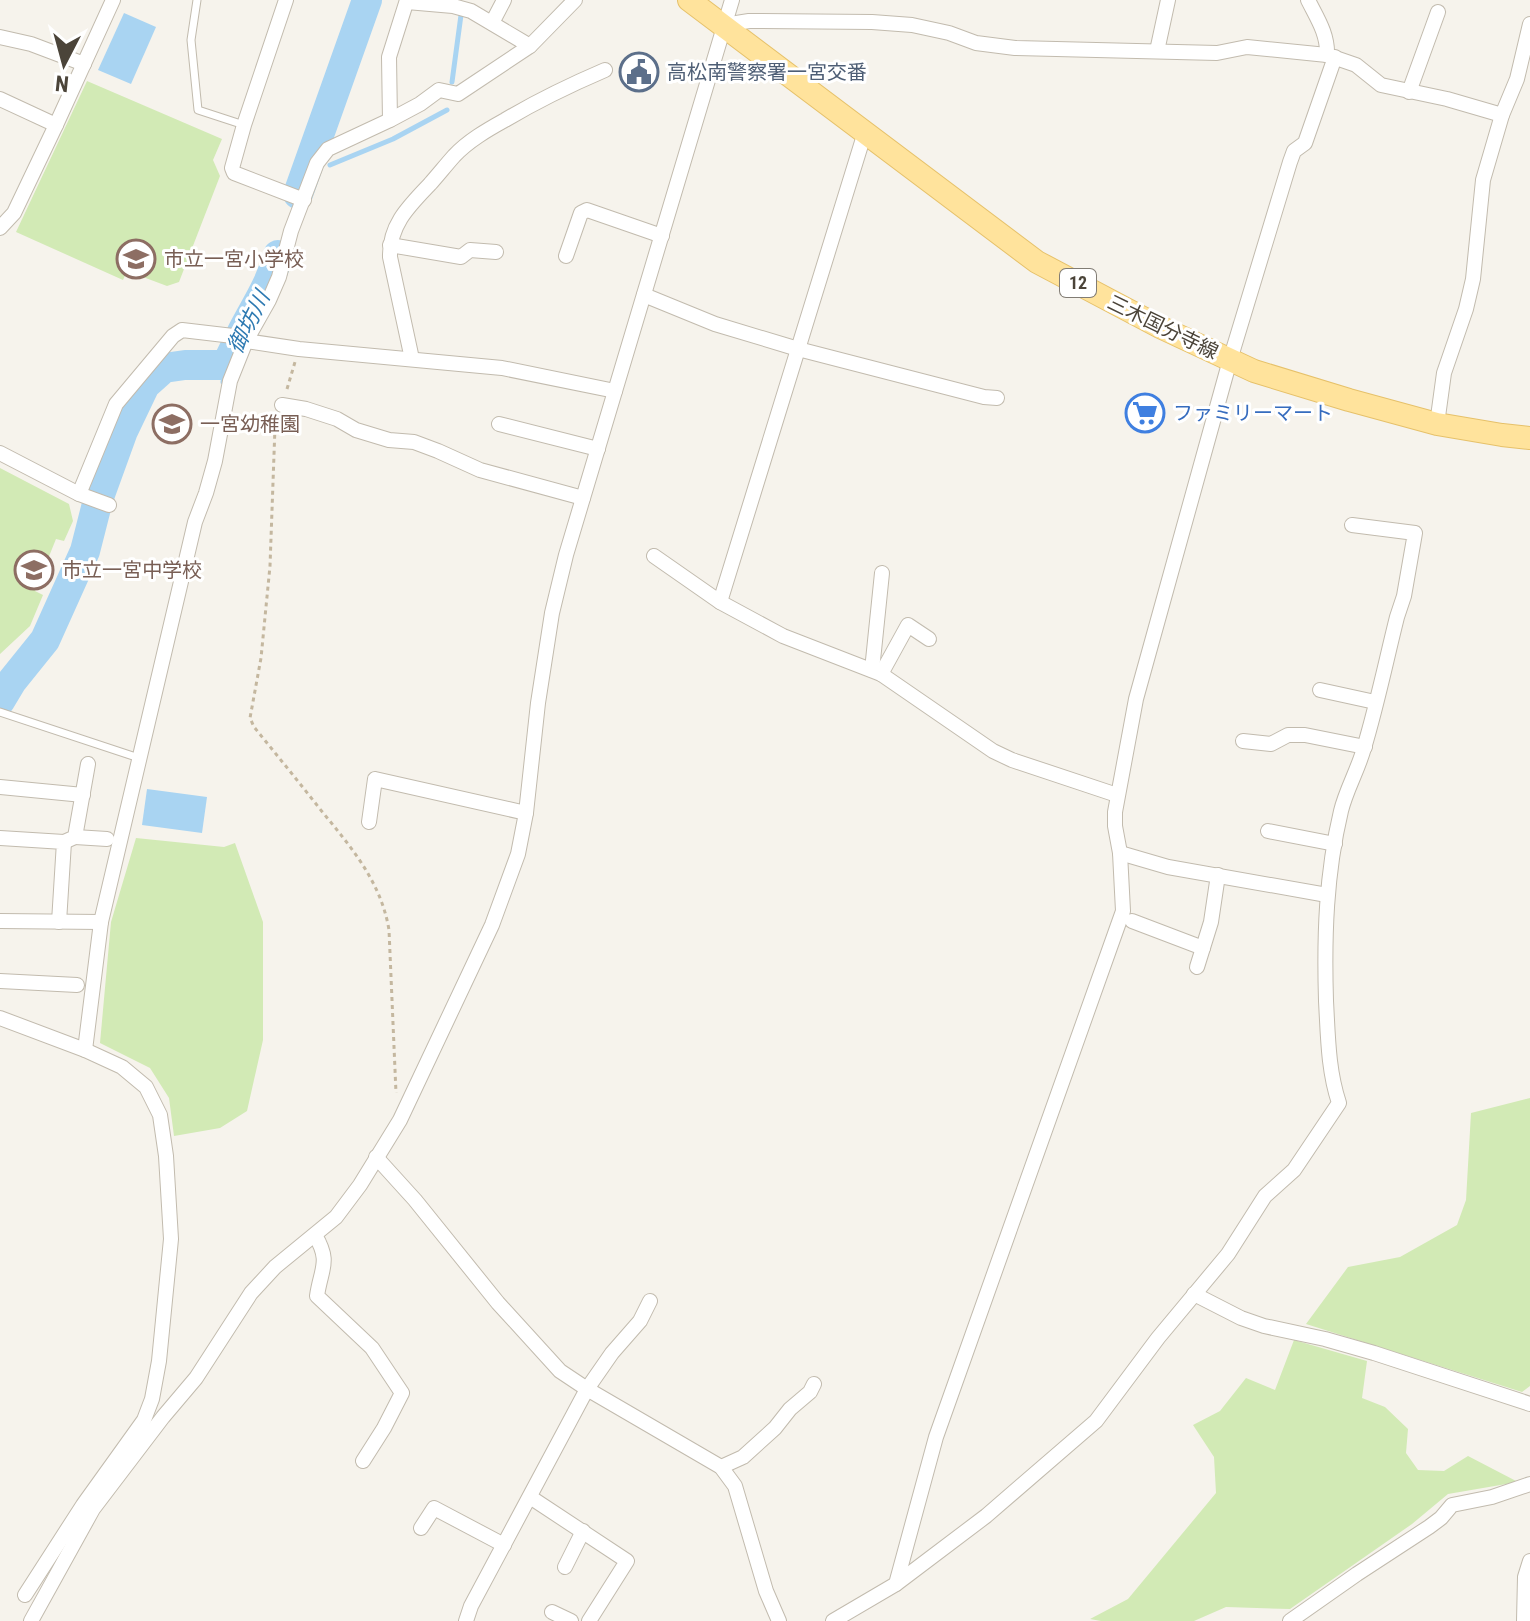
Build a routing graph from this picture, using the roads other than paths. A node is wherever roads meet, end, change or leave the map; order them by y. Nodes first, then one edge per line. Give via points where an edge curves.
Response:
1 (113, 0) edge
2 (197, 0) edge
3 (286, 0) edge
4 (504, 0) edge
5 (575, 0) edge
6 (689, 0) edge
7 (732, 0) edge
8 (1168, 0) edge
9 (1308, 0) edge
10 (407, 1) edge
11 (1438, 12) dead end
12 (492, 23) junction
13 (1530, 24) edge
14 (724, 25) junction
15 (0, 37) edge
16 (530, 46) junction
17 (1157, 51) junction
18 (1331, 56) junction
19 (84, 64) junction
20 (605, 70) dead end
21 (1409, 92) junction
22 (0, 99) edge
23 (1502, 115) junction
24 (390, 120) junction
25 (56, 125) junction
26 (244, 125) junction
27 (865, 132) junction
28 (299, 198) junction
29 (0, 228) edge
30 (662, 236) junction
31 (390, 245) junction
32 (496, 252) dead end
33 (566, 256) dead end
34 (644, 295) junction
35 (241, 339) junction
36 (798, 349) junction
37 (412, 359) junction
38 (1230, 360) junction
39 (615, 391) junction
40 (997, 398) dead end
41 (282, 405) road end
42 (499, 424) dead end
43 (1437, 424) junction
44 (1530, 438) edge
45 (598, 449) junction
46 (0, 453) edge
47 (84, 496) junction
48 (583, 498) junction
49 (109, 505) dead end
50 (1352, 525) dead end
51 (654, 556) dead end
52 (882, 573) dead end
53 (720, 602) junction
54 (929, 639) dead end
55 (876, 672) junction
56 (1320, 690) dead end
57 (1375, 702) junction
58 (0, 712) edge
59 (1243, 741) dead end
60 (1365, 747) junction
61 (133, 757) junction
62 (88, 764) dead end
63 (0, 787) edge
64 (83, 795) junction
65 (1117, 795) junction
66 (526, 813) junction
67 (369, 822) dead end
68 (1268, 831) dead end
69 (0, 838) edge
70 (107, 839) dead end
71 (69, 840) junction
72 (1335, 844) junction
73 (1120, 853) junction
74 (1218, 875) junction
75 (1327, 895) junction
76 (0, 921) edge
77 (1132, 921) dead end
78 (59, 922) junction
79 (95, 922) junction
80 (1203, 948) junction
81 (1197, 967) dead end
82 (0, 981) edge
83 (77, 985) dead end
84 (0, 1018) edge
85 (85, 1050) junction
86 (376, 1157) junction
87 (315, 1235) junction
88 (1194, 1294) junction
89 (650, 1301) dead end
90 (814, 1384) dead end
91 (587, 1389) junction
92 (1530, 1404) edge
93 (363, 1461) dead end
94 (721, 1467) junction
95 (1530, 1484) edge
96 (530, 1497) junction
97 (88, 1507) junction
98 (421, 1528) dead end
99 (583, 1531) junction
100 (504, 1545) junction
101 (1530, 1561) edge
102 (565, 1567) dead end
103 (896, 1584) junction
104 (25, 1595) dead end
105 (552, 1612) dead end
106 (31, 1621) edge
107 (466, 1621) edge
108 (571, 1621) edge
109 (589, 1621) edge
110 (779, 1621) edge
111 (833, 1621) edge
112 (1290, 1621) edge
113 (1524, 1621) edge

1 - 19 street
2 - 26 lane via 191,40 198,110
3 - 26 street
4 - 12 street
5 - 16 street
6 - 14 main road, 三木国分寺線 / 12
7 - 14 street
8 - 17 street
9 - 18 street
10 - 12 street via 453,6
10 - 24 street via 389,57
11 - 21 street
12 - 16 street
13 - 23 street
14 - 17 street via 872,22 912,25 1015,48
14 - 27 main road, 三木国分寺線 / 12
14 - 30 street
15 - 19 street
16 - 24 street via 458,94 439,90
17 - 18 street via 1217,53 1247,47
18 - 21 street via 1356,65 1381,85
18 - 38 street via 1305,143 1290,162
19 - 25 street
20 - 31 street via 547,96 473,140 402,213
21 - 23 street
22 - 25 street
23 - 43 street via 1483,180 1473,279 1444,373
24 - 28 street via 328,149
25 - 29 street via 14,213
26 - 28 street via 234,173
27 - 36 street
27 - 38 main road, 三木国分寺線 / 12 via 1037,262
28 - 35 street via 279,277
30 - 33 street via 587,210 581,213
30 - 34 street
31 - 32 street via 461,257 470,250
31 - 37 street
34 - 36 street
34 - 39 street
35 - 37 street
35 - 47 street via 182,330 173,336 116,404
35 - 61 street via 215,461
36 - 40 street
36 - 53 street
37 - 39 street via 502,368
38 - 43 main road, 三木国分寺線 / 12
38 - 65 street via 1136,699
39 - 45 street
41 - 48 street
42 - 45 street
43 - 44 main road, 三木国分寺線 / 12
45 - 48 street
46 - 47 street
47 - 49 street
48 - 66 street via 552,613
50 - 57 street via 1415,533
51 - 53 street
52 - 55 street
53 - 55 street via 783,636
54 - 55 street via 908,625
55 - 65 street via 993,751
56 - 57 street
57 - 60 street
58 - 61 lane
59 - 60 street via 1271,744 1288,735 1305,735
60 - 72 street via 1341,808
61 - 79 street
62 - 64 street
63 - 64 street
64 - 71 street
65 - 73 street
66 - 67 street via 375,779
66 - 86 street via 518,854 492,925 400,1120
68 - 72 street
69 - 71 street
70 - 71 street
71 - 78 street
72 - 75 street
73 - 74 street
73 - 103 street via 1123,911 936,1437
74 - 75 street
74 - 80 street
75 - 88 street via 1328,1057 1339,1103 1294,1170 1265,1196 1228,1254
76 - 78 street
77 - 80 street
78 - 79 street
79 - 85 street
80 - 81 street
82 - 83 street
84 - 85 street
85 - 97 street via 122,1067 146,1087 160,1115 171,1239 152,1399
86 - 87 street via 336,1217
86 - 91 street via 498,1303 560,1371
87 - 93 street via 325,1264 317,1296 372,1348 402,1393
87 - 97 street via 251,1293 196,1378
88 - 92 street via 1264,1326 1374,1353
88 - 103 street via 1096,1421 986,1516
89 - 91 street
90 - 94 street via 743,1457
91 - 94 street
91 - 96 street
94 - 110 street via 735,1486
95 - 112 street via 1452,1505 1429,1527
96 - 99 street
96 - 100 street
97 - 104 street
97 - 106 street
98 - 100 street via 434,1508
99 - 102 street
99 - 109 street via 627,1561
100 - 107 street
101 - 113 street
103 - 111 street
105 - 108 street

